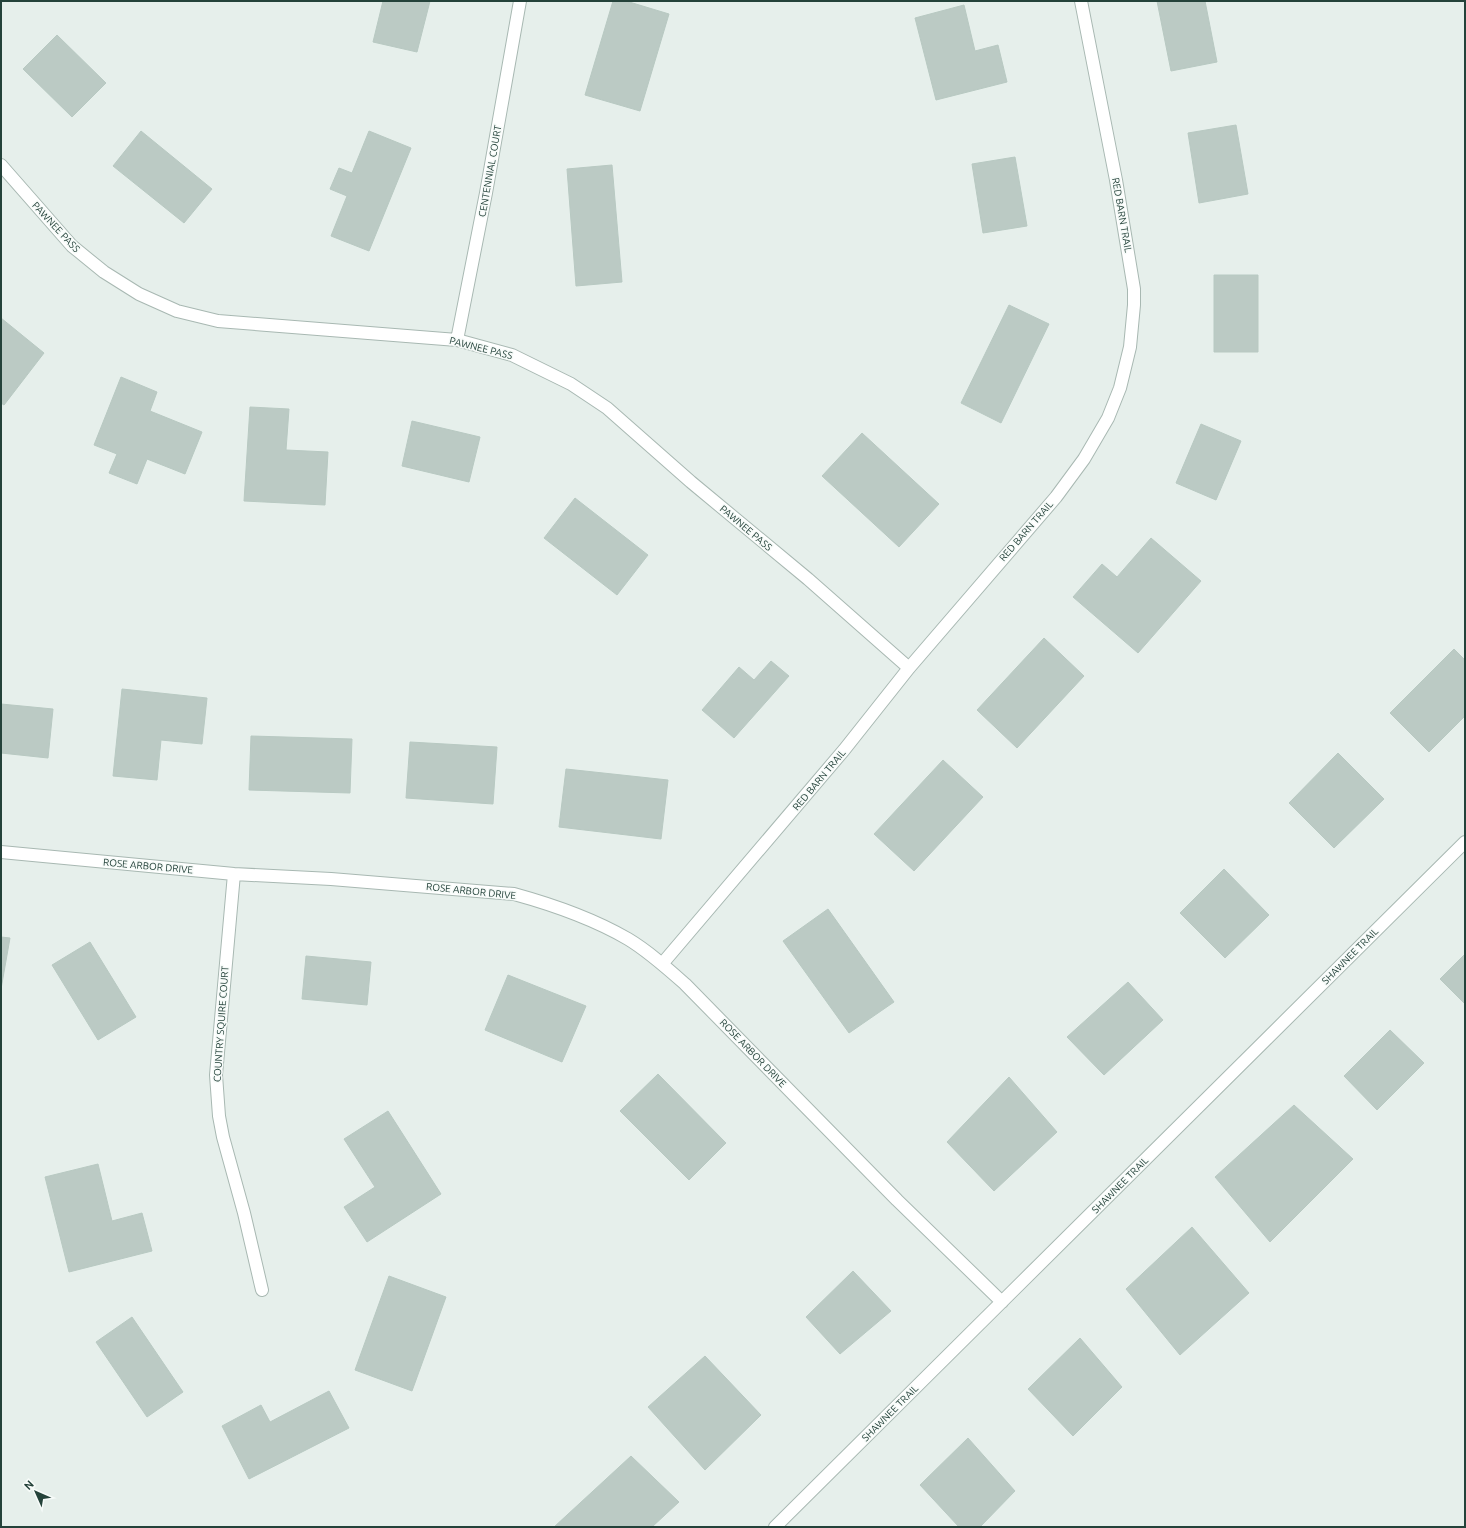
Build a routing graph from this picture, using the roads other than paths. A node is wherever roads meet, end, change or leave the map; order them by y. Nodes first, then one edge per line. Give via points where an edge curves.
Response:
1 (520, 1) edge
2 (1081, 1) edge
3 (1, 165) edge
4 (457, 340) junction
5 (909, 668) junction
6 (1465, 842) edge
7 (1, 852) edge
8 (234, 874) junction
9 (662, 964) junction
10 (262, 1290) dead end
11 (1002, 1302) junction
12 (775, 1527) edge

1 - 4 street, CENTENNIAL COURT
2 - 5 street, RED BARN TRAIL via 1116,180 1134,289 1130,347 1120,388 1108,418 1084,459
3 - 4 street, PAWNEE PASS via 72,246 98,268 140,294 178,310 218,321
4 - 5 street, PAWNEE PASS via 512,355 571,384 607,408
5 - 9 street, RED BARN TRAIL via 844,750
6 - 11 street, SHAWNEE TRAIL
7 - 8 street, ROSE ARBOR DRIVE
8 - 9 street, ROSE ARBOR DRIVE via 331,878 514,894 587,918 629,940
8 - 10 street, COUNTRY SQUIRE COURT via 216,1075 223,1137
9 - 11 street, ROSE ARBOR DRIVE via 685,984 897,1200
11 - 12 street, SHAWNEE TRAIL

